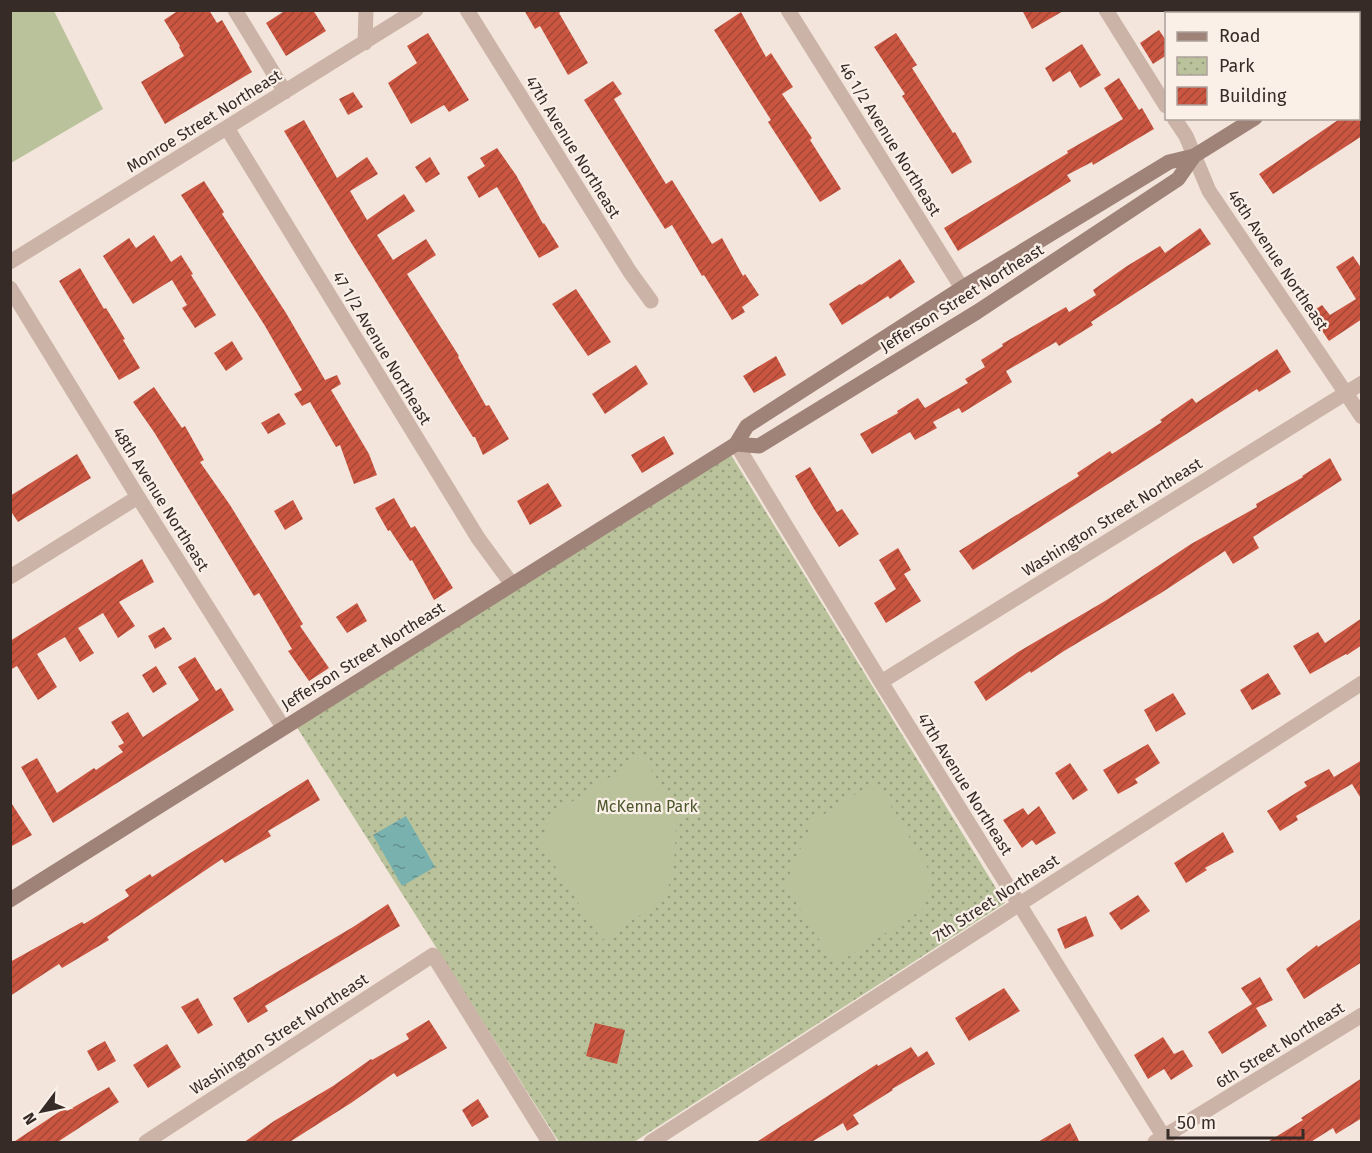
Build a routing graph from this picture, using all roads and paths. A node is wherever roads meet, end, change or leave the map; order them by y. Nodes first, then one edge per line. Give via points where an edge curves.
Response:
1 (235, 10) edge
2 (366, 10) edge
3 (416, 10) edge
4 (467, 10) edge
5 (788, 10) edge
6 (1106, 10) edge
7 (365, 43) junction
8 (285, 92) junction
9 (1165, 103) edge
10 (1175, 120) edge
11 (1252, 120) edge
12 (227, 128) junction
13 (1194, 156) junction
14 (10, 262) edge
15 (10, 288) edge
16 (962, 288) junction
17 (651, 301) dead end
18 (1362, 382) edge
19 (1346, 392) junction
20 (1362, 417) edge
21 (736, 444) junction
22 (138, 497) junction
23 (10, 577) edge
24 (512, 583) junction
25 (881, 682) junction
26 (1362, 683) edge
27 (283, 727) junction
28 (10, 900) edge
29 (1019, 904) junction
30 (1362, 1015) edge
31 (1162, 1141) edge
32 (146, 1143) edge
33 (549, 1143) edge
34 (651, 1143) edge

1 - 8 street
2 - 7 street
3 - 7 street, Monroe Street Northeast
4 - 17 street, 47th Avenue Northeast
5 - 16 street, 46 1/2 Avenue Northeast
6 - 9 street
7 - 8 street, Monroe Street Northeast
8 - 12 street, Monroe Street Northeast
10 - 13 street, 46th Avenue Northeast
11 - 13 street, Jefferson Street Northeast
12 - 14 street, Monroe Street Northeast
12 - 24 street, 47 1/2 Avenue Northeast via 478,538
13 - 16 street, Jefferson Street Northeast via 1169,162
13 - 19 street, 46th Avenue Northeast via 1209,191
13 - 21 street, Jefferson Street Northeast via 1178,179 977,312 759,446
15 - 22 street, 48th Avenue Northeast
16 - 21 street, Jefferson Street Northeast via 747,426
18 - 19 street, Washington Street Northeast
19 - 20 street, 46th Avenue Northeast
19 - 25 street, Washington Street Northeast
21 - 24 street, Jefferson Street Northeast
21 - 25 street, 47th Avenue Northeast
22 - 23 street
22 - 27 street, 48th Avenue Northeast
24 - 27 street, Jefferson Street Northeast
25 - 29 street, 47th Avenue Northeast
26 - 29 street, 7th Street Northeast
27 - 28 street, Jefferson Street Northeast
29 - 31 street, 47th Avenue Northeast
29 - 34 street, 7th Street Northeast
30 - 31 street, 6th Street Northeast
32 - 33 street, Washington Street Northeast via 433,955

